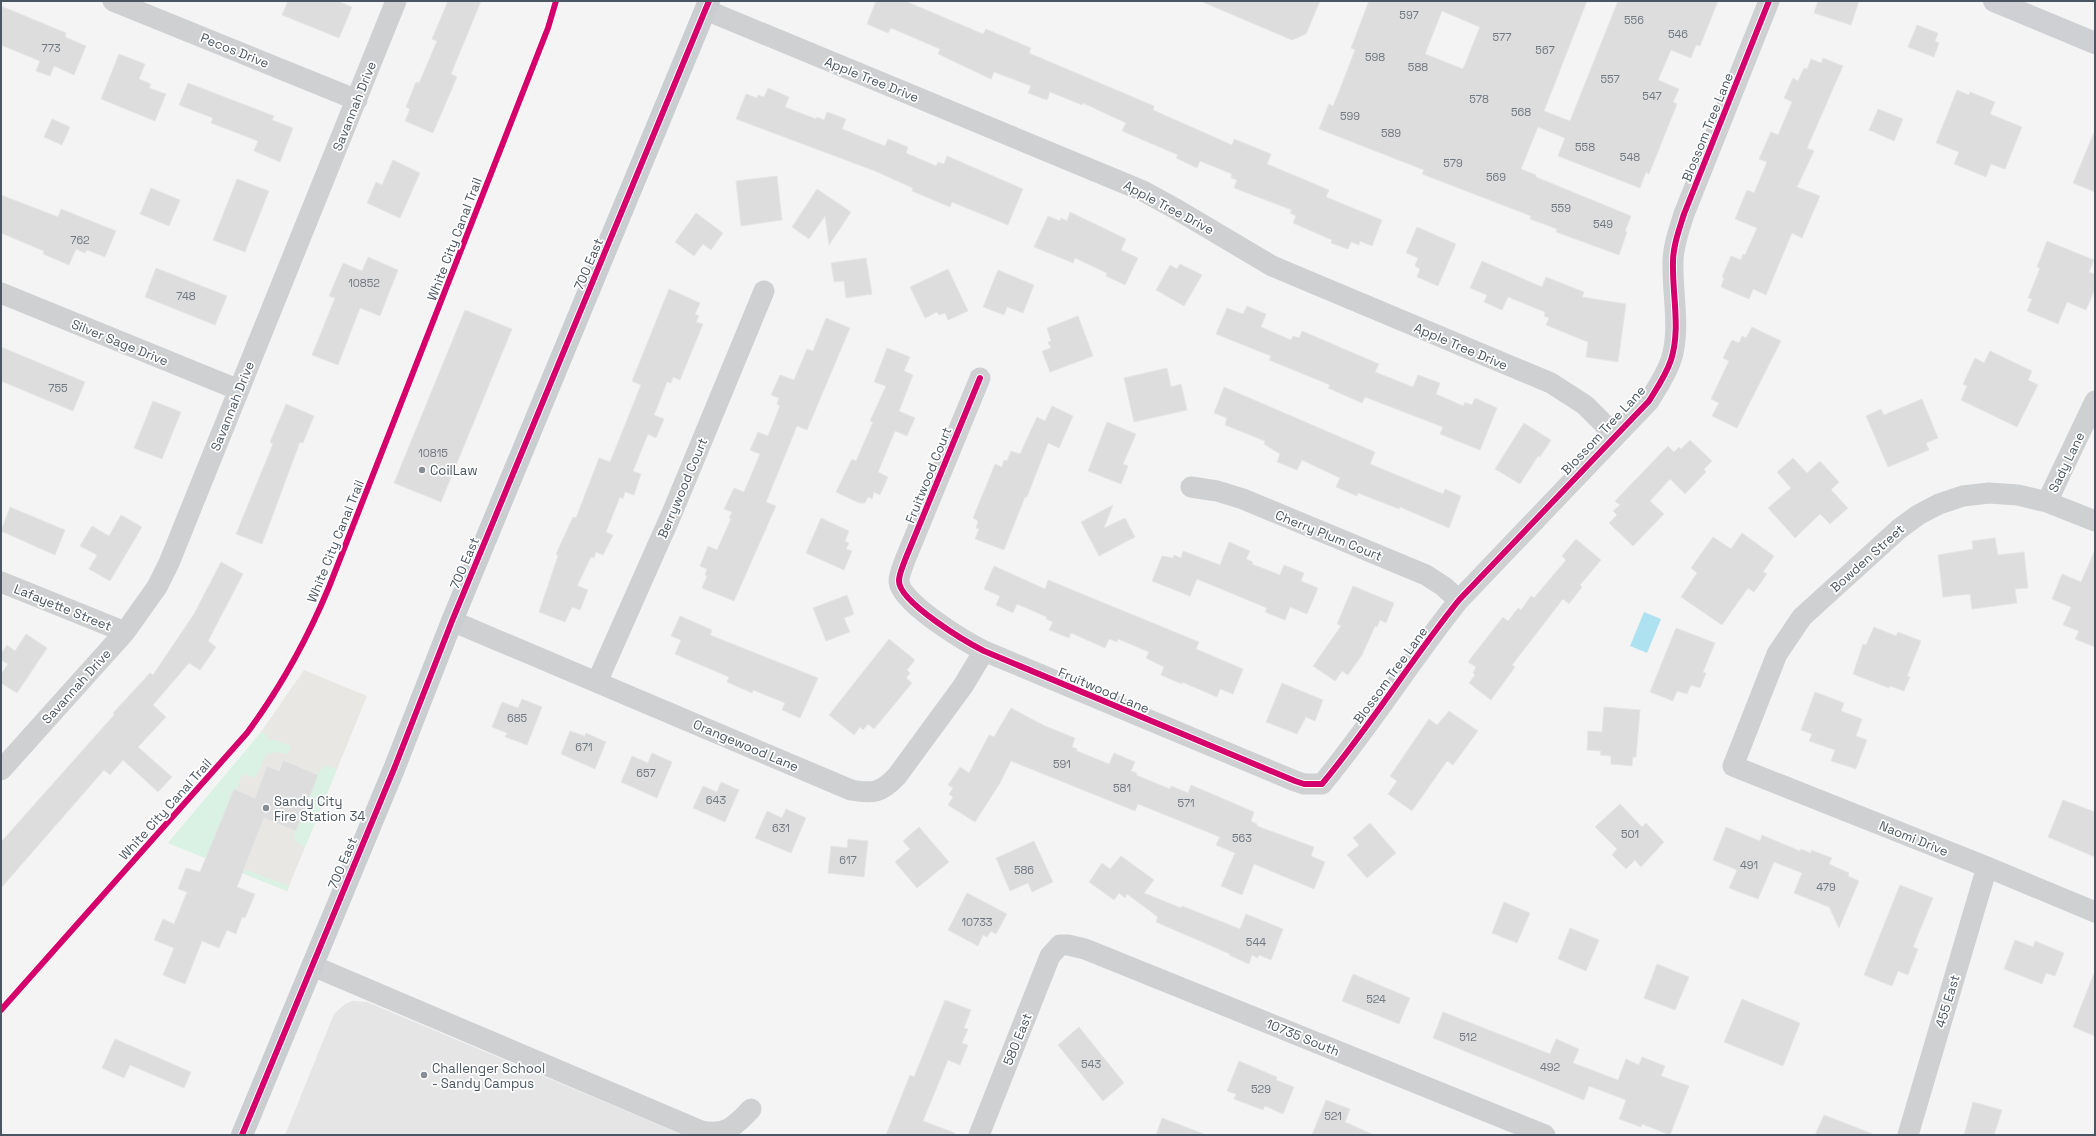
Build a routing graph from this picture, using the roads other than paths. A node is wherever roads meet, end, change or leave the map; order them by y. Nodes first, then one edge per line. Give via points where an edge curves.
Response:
1 (113, 1) edge
2 (396, 1) edge
3 (1769, 1) edge
4 (1994, 1) edge
5 (708, 5) edge
6 (2095, 43) edge
7 (357, 100) junction
8 (764, 291) dead end
9 (1, 294) edge
10 (980, 378) dead end
11 (239, 390) junction
12 (2095, 401) edge
13 (1615, 435) junction
14 (1191, 486) dead end
15 (2047, 502) junction
16 (2095, 521) edge
17 (899, 581) joint
18 (1, 582) edge
19 (1459, 600) junction
20 (452, 621) junction
21 (125, 632) junction
22 (984, 651) junction
23 (598, 682) junction
24 (1733, 766) joint
25 (1, 770) edge
26 (1322, 784) joint
27 (1987, 867) junction
28 (2095, 912) edge
29 (1060, 945) joint
30 (313, 966) junction
31 (751, 1109) dead end
32 (242, 1135) edge
33 (978, 1135) edge
34 (1545, 1135) edge
35 (1908, 1135) edge

1 - 7 street, Pecos Drive
2 - 7 street, Savannah Drive
3 - 13 street, Blossom Tree Lane via 1676,237 1673,261 1675,336 1671,360 1649,401
4 - 6 street
5 - 13 street, Apple Tree Drive via 1143,191 1272,266 1551,383 1585,406
5 - 20 main road, 700 East
7 - 11 street, Savannah Drive
8 - 23 street, Berrywood Court via 672,513
9 - 11 street, Silver Sage Drive
10 - 17 street, Fruitwood Court via 905,560
11 - 21 street, Savannah Drive via 169,563 157,587
12 - 15 street, Sady Lane
13 - 19 street, Blossom Tree Lane
14 - 19 street, Cherry Plum Court via 1243,499 1426,575
15 - 16 street, Bowden Street
15 - 24 street, Bowden Street via 1989,493 1963,496 1939,504 1899,528 1802,617 1777,654
17 - 22 street, Fruitwood Lane via 904,593 912,602 956,636
18 - 21 street, Lafayette Street
19 - 26 street, Blossom Tree Lane
20 - 23 street, Orangewood Lane
20 - 30 main road, 700 East
21 - 25 street, Savannah Drive
22 - 23 street, Orangewood Lane via 963,686 897,776 888,786 877,792 851,790
22 - 26 street, Fruitwood Lane via 1295,781
24 - 27 street, Naomi Drive
27 - 28 street, Naomi Drive
27 - 35 street, 455 East
29 - 33 street, 580 East via 1047,963
29 - 34 street, 10735 South via 1068,944 1085,949
30 - 31 street via 701,1132 727,1130 735,1126
30 - 32 main road, 700 East

